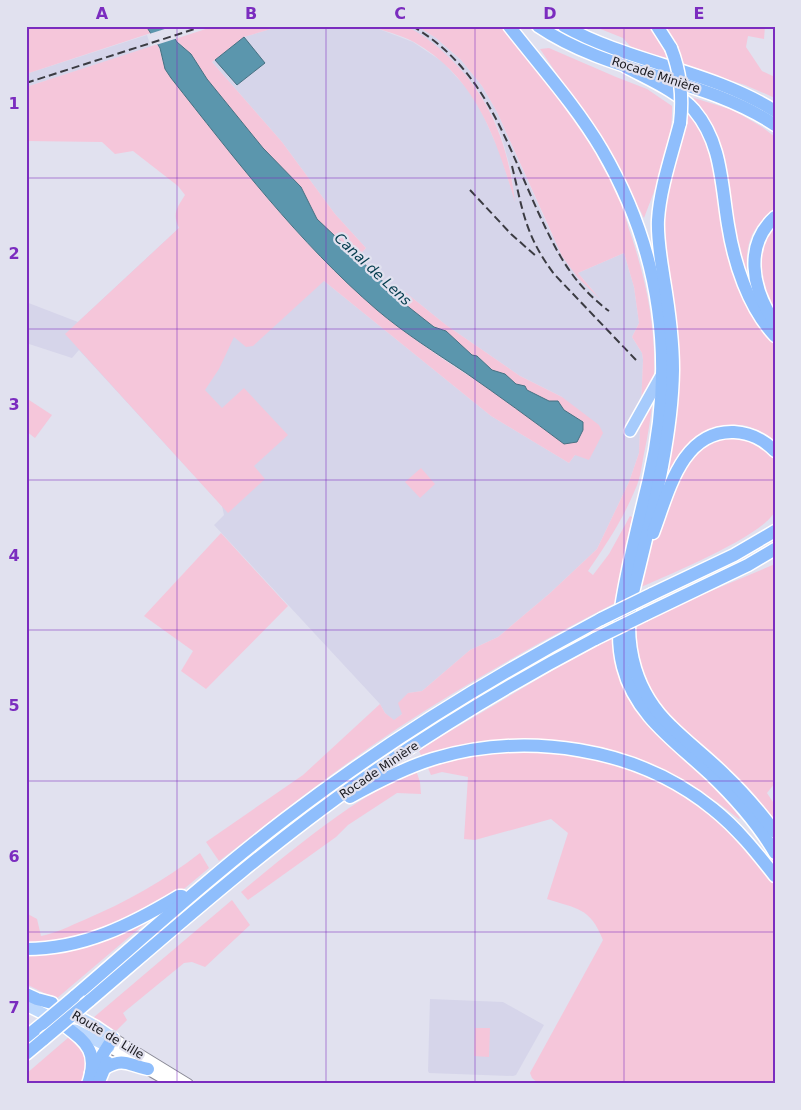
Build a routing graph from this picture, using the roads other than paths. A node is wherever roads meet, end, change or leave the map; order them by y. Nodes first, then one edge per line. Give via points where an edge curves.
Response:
1 (509, 26) edge
2 (538, 26) edge
3 (564, 26) edge
4 (657, 26) edge
5 (626, 66) junction
6 (739, 92) junction
7 (775, 105) edge
8 (775, 111) edge
9 (775, 125) edge
10 (775, 217) edge
11 (775, 322) edge
12 (775, 336) edge
13 (662, 374) junction
14 (630, 431) dead end
15 (775, 451) edge
16 (775, 523) edge
17 (771, 534) edge
18 (775, 549) edge
19 (775, 559) edge
20 (748, 565) junction
21 (635, 584) junction
22 (324, 808) junction
23 (775, 832) edge
24 (774, 854) edge
25 (775, 876) edge
26 (188, 896) junction
27 (26, 949) edge
28 (26, 988) edge
29 (26, 994) edge
30 (52, 1003) junction
31 (26, 1005) edge
32 (60, 1022) junction
33 (34, 1033) edge
34 (111, 1043) junction
35 (26, 1054) edge
36 (26, 1061) edge
37 (105, 1068) junction
38 (148, 1069) junction
39 (92, 1080) edge
40 (173, 1084) edge
41 (188, 1084) edge

1 - 13 highway via 575,110 601,149 635,218 655,286 661,325
2 - 5 highway, Rocade Minière via 568,44
3 - 6 highway, Rocade Minière via 606,47
4 - 21 highway, bridge via 671,48 680,78 682,107 658,220 672,370 663,456
5 - 9 highway, Rocade Minière via 733,102
5 - 12 highway via 692,108 706,126 718,154 733,254 752,300
6 - 7 highway
6 - 8 highway, Rocade Minière
10 - 11 highway via 762,232 754,256 754,271 761,297
13 - 14 highway
13 - 24 highway via 658,429 620,620 623,667 628,683 650,718 728,792
15 - 21 highway via 756,436 731,432 710,436 691,449 678,469
16 - 17 highway
17 - 26 highway, Rocade Minière, bridge via 601,619 468,694 376,753
18 - 20 highway, Rocade Minière
19 - 20 highway via 754,568
20 - 22 highway, Rocade Minière, bridge via 595,640 469,711
21 - 23 highway via 628,617 630,650 639,681 649,700 670,725 745,795
22 - 25 highway via 329,810 400,771 434,758 498,748 567,748 623,760 680,785 731,825
22 - 33 highway, Rocade Minière, bridge via 243,870 89,1001
26 - 27 highway via 179,896 136,921 91,939 45,949
26 - 33 highway, Rocade Minière, bridge
28 - 30 main road, Route de Lille
29 - 30 highway
30 - 34 main road, Route de Lille via 97,1027
31 - 32 main road, Route de Lille
32 - 34 main road, Route de Lille
32 - 39 highway via 89,1049
33 - 35 highway, Rocade Minière
33 - 36 highway via 34,1054
34 - 37 highway
34 - 38 main road, Route de Lille
34 - 39 highway via 103,1053
34 - 41 main road, Route de Lille
37 - 38 highway via 124,1062
37 - 39 highway
38 - 40 main road, Route de Lille

